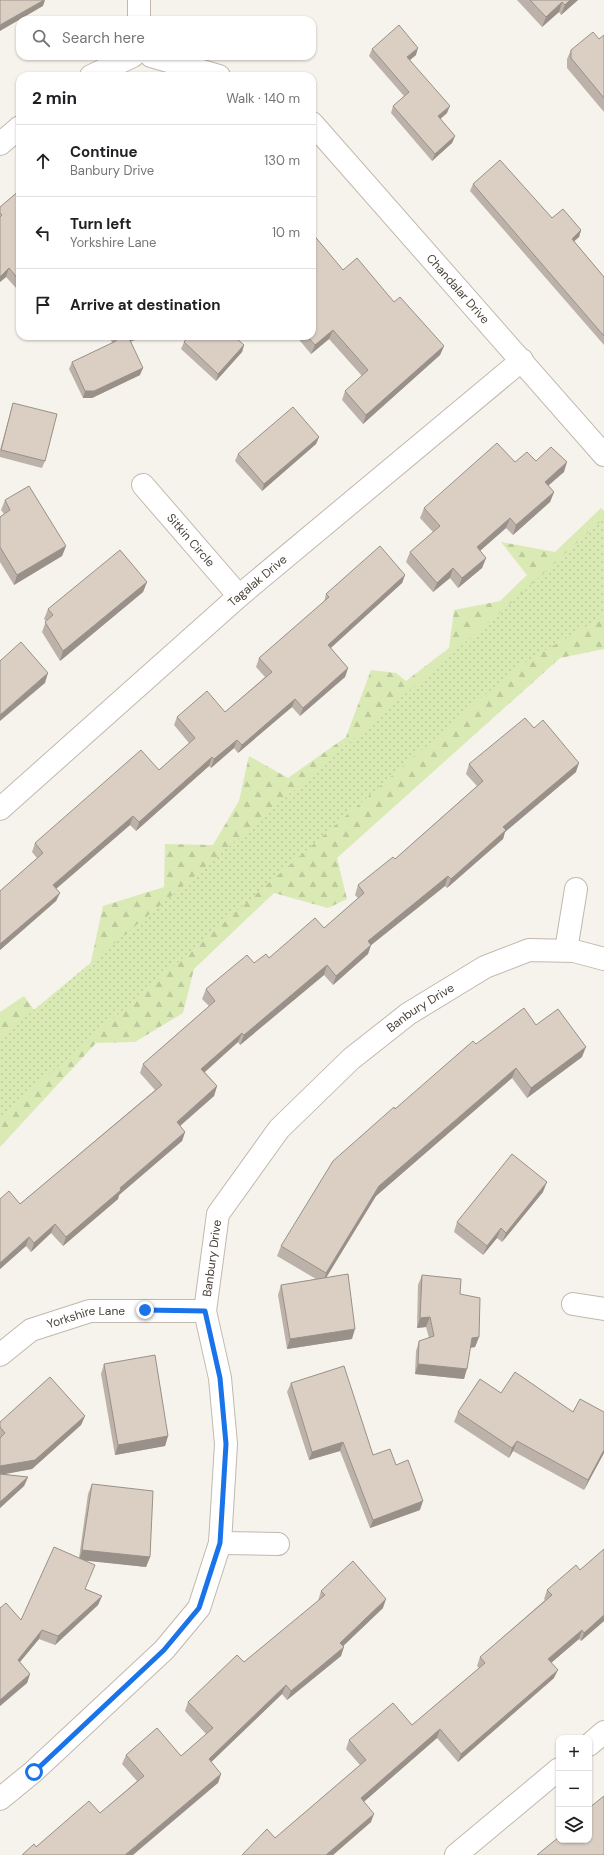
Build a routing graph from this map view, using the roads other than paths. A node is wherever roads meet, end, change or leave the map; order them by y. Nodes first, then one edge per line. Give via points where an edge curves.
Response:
1 (139, 0) edge
2 (139, 16) edge
3 (125, 60) edge
4 (165, 60) edge
5 (100, 72) edge
6 (205, 72) edge
7 (316, 128) edge
8 (16, 130) edge
9 (0, 144) edge
10 (522, 360) junction
11 (604, 455) edge
12 (143, 485) dead end
13 (239, 596) junction
14 (0, 809) edge
15 (576, 889) dead end
16 (566, 950) junction
17 (604, 959) edge
18 (573, 1304) dead end
19 (604, 1309) edge
20 (205, 1311) junction
21 (0, 1355) edge
22 (220, 1543) junction
23 (278, 1544) dead end
24 (604, 1732) edge
25 (592, 1742) edge
26 (558, 1771) edge
27 (0, 1799) edge
28 (456, 1855) edge

1 - 2 street
3 - 5 street
4 - 6 street
7 - 10 street, Chandalar Drive
8 - 9 street
10 - 11 street, Chandalar Drive
10 - 13 street, Tagalak Drive
12 - 13 street, Sitkin Circle
13 - 14 street, Tagalak Drive
15 - 16 street
16 - 17 street, Banbury Drive
16 - 20 street, Banbury Drive via 529,950 485,967 408,1014 350,1059 279,1129 218,1214
18 - 19 street
20 - 21 street, Yorkshire Lane via 90,1311 31,1330
20 - 22 street, Banbury Drive via 220,1378 226,1444
22 - 23 street
22 - 27 street, Banbury Drive via 199,1608 164,1650 34,1772
24 - 25 street
26 - 28 street

